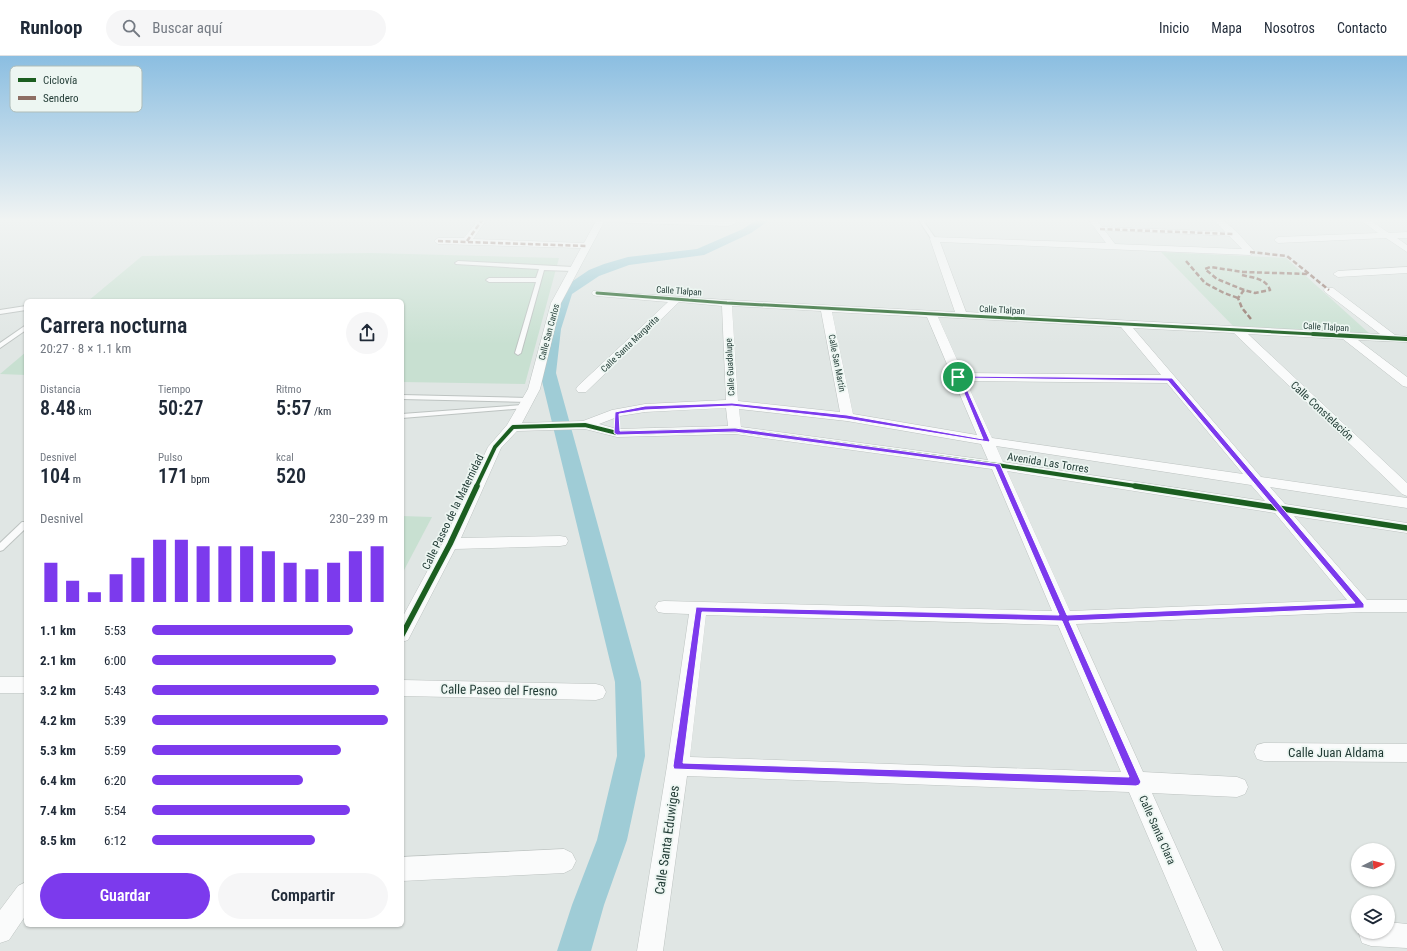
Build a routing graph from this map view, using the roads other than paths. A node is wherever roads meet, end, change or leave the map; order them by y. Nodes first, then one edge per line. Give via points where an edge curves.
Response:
1 (578, 261) edge
2 (942, 261) edge
3 (458, 263) dead end
4 (542, 268) junction
5 (573, 269) junction
6 (1407, 270) edge
7 (1338, 274) dead end
8 (489, 280) dead end
9 (538, 280) junction
10 (1329, 290) dead end
11 (597, 294) dead end
12 (677, 299) junction
13 (727, 303) junction
14 (24, 308) edge
15 (826, 308) junction
16 (0, 312) edge
17 (931, 314) junction
18 (962, 316) junction
19 (1124, 324) junction
20 (24, 328) edge
21 (1237, 330) junction
22 (1346, 336) junction
23 (1393, 339) junction
24 (1407, 339) edge
25 (0, 346) edge
26 (518, 353) dead end
27 (958, 377) junction
28 (1170, 379) junction
29 (1407, 383) edge
30 (582, 389) dead end
31 (404, 397) edge
32 (526, 404) junction
33 (732, 404) junction
34 (616, 413) junction
35 (404, 416) edge
36 (847, 417) junction
37 (586, 425) junction
38 (513, 427) junction
39 (735, 430) junction
40 (617, 433) junction
41 (987, 441) junction
42 (998, 465) junction
43 (1255, 481) junction
44 (1407, 491) edge
45 (1407, 503) edge
46 (1278, 508) junction
47 (24, 525) edge
48 (1407, 528) edge
49 (560, 541) dead end
50 (450, 544) junction
51 (0, 548) edge
52 (1362, 606) junction
53 (1407, 606) edge
54 (664, 607) dead end
55 (698, 609) junction
56 (1064, 618) junction
57 (404, 631) edge
58 (404, 688) edge
59 (596, 692) dead end
60 (1264, 752) dead end
61 (1407, 753) edge
62 (678, 766) junction
63 (1136, 782) junction
64 (1238, 786) dead end
65 (564, 861) dead end
66 (404, 869) edge
67 (24, 897) edge
68 (0, 931) edge
69 (1395, 935) edge
70 (1407, 936) edge
71 (650, 951) edge
72 (1210, 951) edge

1 - 5 street, Calle San Carlos
2 - 18 street
3 - 4 lane
4 - 5 lane
4 - 9 lane
5 - 32 street, Calle San Carlos via 556,303 534,389
6 - 7 street
8 - 9 lane
9 - 26 lane
10 - 23 street
11 - 12 street, Calle Tlalpan
12 - 13 street, Calle Tlalpan
12 - 30 street, Calle Santa Margarita
13 - 15 street, Calle Tlalpan
13 - 33 street, Calle Guadalupe
14 - 16 lane
15 - 17 street, Calle Tlalpan
15 - 36 street, Calle San Martín
17 - 18 street, Calle Tlalpan
17 - 27 street, Calle Santa Clara
18 - 19 street, Calle Tlalpan
19 - 21 street, Calle Tlalpan
19 - 28 street
20 - 25 lane
21 - 22 street, Calle Tlalpan
21 - 44 street, Calle Constelación
22 - 23 street, Calle Tlalpan
22 - 29 street
23 - 24 street, Calle Tlalpan
27 - 28 street
27 - 41 street, Calle Santa Clara
28 - 43 street
31 - 32 lane
32 - 35 lane
32 - 38 street, Calle San Carlos
33 - 34 street, Avenida Las Torres via 645,408
33 - 36 street, Avenida Las Torres
33 - 39 street, Calle Guadalupe
34 - 37 street, Avenida Las Torres
34 - 40 street
36 - 41 street, Avenida Las Torres
37 - 38 street, Avenida Las Torres
37 - 40 street, Avenida Las Torres
38 - 50 street, Calle Paseo de la Maternidad via 495,447
39 - 40 street, Avenida Las Torres
39 - 42 street, Avenida Las Torres
41 - 42 street, Calle Santa Clara
41 - 43 street, Avenida Las Torres
42 - 46 street, Avenida Las Torres
42 - 56 street, Calle Santa Clara
43 - 45 street, Avenida Las Torres
43 - 46 street
46 - 48 street, Avenida Las Torres
46 - 52 street
47 - 51 lane
49 - 50 street
50 - 57 street, Calle Paseo de la Maternidad
52 - 53 street
52 - 56 street
54 - 55 street
55 - 56 street
55 - 62 street, Calle Santa Eduwiges
56 - 63 street, Calle Santa Clara
58 - 59 street, Calle Paseo del Fresno
60 - 61 street, Calle Juan Aldama
62 - 63 street
62 - 71 street, Calle Santa Eduwiges
63 - 64 street
63 - 72 street, Calle Santa Clara
65 - 66 street
67 - 68 street
69 - 70 street

